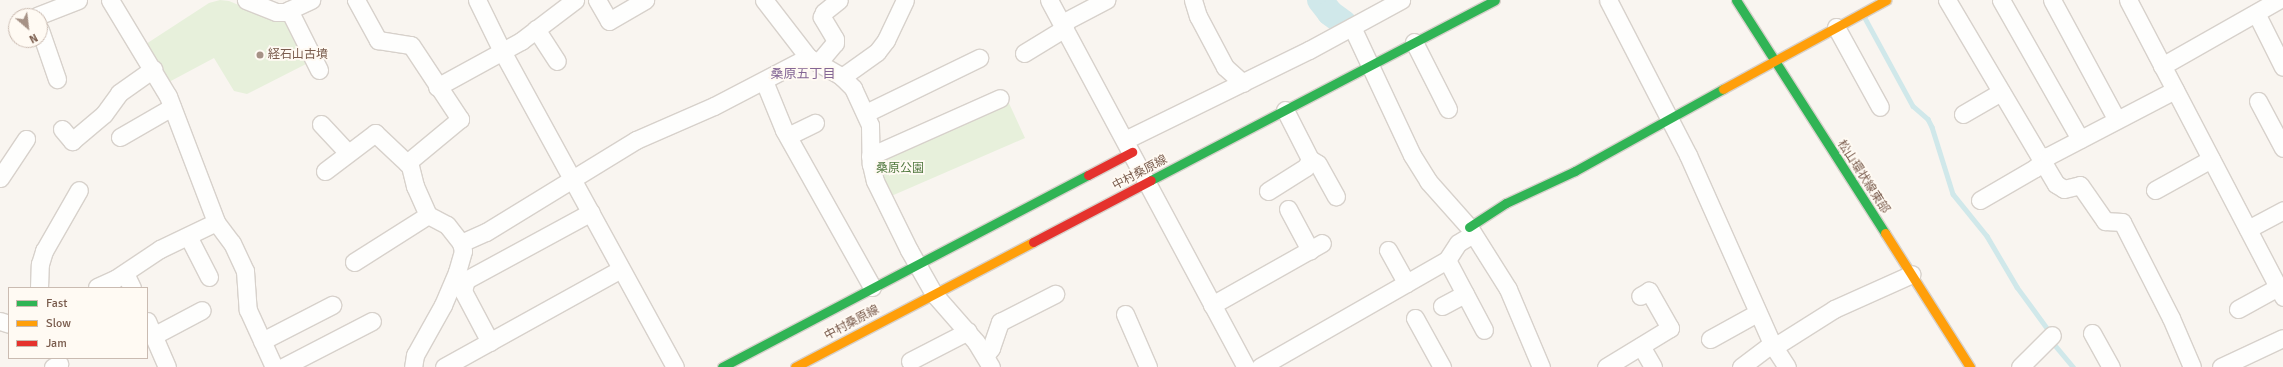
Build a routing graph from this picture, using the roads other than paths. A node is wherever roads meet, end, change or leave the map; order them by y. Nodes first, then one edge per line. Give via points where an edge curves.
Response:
1 (78, 0) edge
2 (110, 0) edge
3 (246, 0) edge
4 (311, 0) edge
5 (356, 0) edge
6 (477, 0) edge
7 (575, 0) edge
8 (597, 0) edge
9 (645, 0) edge
10 (764, 0) edge
11 (839, 0) edge
12 (905, 0) edge
13 (1049, 0) edge
14 (1106, 0) edge
15 (1193, 0) edge
16 (1495, 0) edge
17 (1608, 0) edge
18 (1736, 0) edge
19 (1886, 0) edge
20 (1947, 0) edge
21 (2001, 0) edge
22 (2052, 0) edge
23 (2128, 0) edge
24 (1396, 1) edge
25 (2265, 5) edge
26 (288, 10) junction
27 (48, 12) edge
28 (1063, 26) junction
29 (1352, 26) junction
30 (1836, 27) junction
31 (536, 29) junction
32 (1414, 42) junction
33 (46, 48) edge
34 (502, 51) junction
35 (1024, 53) dead end
36 (979, 58) dead end
37 (557, 60) dead end
38 (813, 60) junction
39 (1774, 61) junction
40 (1372, 64) junction
41 (2162, 66) junction
42 (2283, 67) edge
43 (153, 69) junction
44 (318, 70) dead end
45 (842, 77) junction
46 (57, 79) dead end
47 (764, 81) junction
48 (1243, 83) junction
49 (437, 87) junction
50 (2175, 90) junction
51 (2001, 92) junction
52 (1000, 98) dead end
53 (2258, 101) dead end
54 (172, 107) junction
55 (1880, 107) dead end
56 (1448, 109) dead end
57 (1285, 110) junction
58 (866, 113) junction
59 (1963, 114) dead end
60 (1670, 120) junction
61 (2117, 120) junction
62 (815, 123) dead end
63 (321, 124) dead end
64 (62, 129) dead end
65 (788, 136) junction
66 (120, 137) dead end
67 (26, 139) dead end
68 (2080, 139) junction
69 (1129, 146) junction
70 (2283, 148) edge
71 (347, 152) junction
72 (870, 156) junction
73 (1310, 159) junction
74 (2211, 159) junction
75 (2042, 162) junction
76 (408, 163) junction
77 (325, 171) dead end
78 (0, 178) edge
79 (573, 178) junction
80 (1148, 182) junction
81 (79, 190) dead end
82 (2155, 190) dead end
83 (1268, 191) dead end
84 (1336, 196) dead end
85 (1980, 200) dead end
86 (1288, 208) dead end
87 (2283, 210) edge
88 (591, 212) junction
89 (428, 215) junction
90 (216, 222) junction
91 (2248, 229) junction
92 (1471, 230) junction
93 (188, 236) junction
94 (461, 243) junction
95 (1388, 250) dead end
96 (1447, 260) junction
97 (354, 262) dead end
98 (917, 263) junction
99 (620, 269) junction
100 (1912, 274) junction
101 (208, 277) dead end
102 (129, 280) edge
103 (1406, 283) junction
104 (39, 287) edge
105 (98, 287) dead end
106 (872, 287) junction
107 (2280, 292) edge
108 (934, 294) junction
109 (1055, 294) dead end
110 (1465, 294) junction
111 (1640, 296) dead end
112 (332, 305) dead end
113 (1212, 305) junction
114 (1442, 306) dead end
115 (2238, 309) dead end
116 (202, 310) dead end
117 (1757, 313) junction
118 (1125, 314) dead end
119 (1415, 318) dead end
120 (372, 321) dead end
121 (150, 328) edge
122 (1484, 330) dead end
123 (968, 331) junction
124 (2092, 333) dead end
125 (2052, 335) dead end
126 (2283, 338) edge
127 (1710, 339) dead end
128 (262, 341) junction
129 (490, 342) junction
130 (1773, 345) junction
131 (1641, 346) junction
132 (910, 361) dead end
133 (988, 362) edge
134 (168, 367) edge
135 (274, 367) edge
136 (283, 367) edge
137 (413, 367) edge
138 (444, 367) edge
139 (675, 367) edge
140 (722, 367) edge
141 (795, 367) edge
142 (1148, 367) edge
143 (1246, 367) edge
144 (1260, 367) edge
145 (1442, 367) edge
146 (1541, 367) edge
147 (1606, 367) edge
148 (1653, 367) edge
149 (1741, 367) edge
150 (1786, 367) edge
151 (1970, 367) edge
152 (2020, 367) edge
153 (2111, 367) edge
154 (2192, 367) edge
155 (2221, 367) edge

1 - 27 street
2 - 43 street
3 - 26 street via 276,12
4 - 26 street
5 - 49 street via 378,40 411,45
6 - 34 street
7 - 31 street
8 - 9 street via 609,21
10 - 38 street
11 - 38 street via 824,12 822,17 835,43
12 - 45 street via 886,40 877,52
13 - 28 street
14 - 28 street
15 - 48 street via 1198,16 1224,67
16 - 32 street, 中村桑原線
17 - 60 street
18 - 39 street, 松山環状線東部
19 - 30 street
20 - 51 street
21 - 68 street
22 - 61 street
23 - 41 street
24 - 29 street
25 - 41 street
25 - 42 street
26 - 44 street
28 - 35 street
28 - 69 street
29 - 40 street
29 - 48 street
30 - 39 street
30 - 55 street
31 - 34 street
31 - 37 street
32 - 40 street, 中村桑原線
32 - 56 street
33 - 46 street
34 - 49 street
34 - 79 street
36 - 58 street
38 - 45 street
38 - 47 street
39 - 60 street
39 - 100 street, 松山環状線東部
40 - 57 street, 中村桑原線
40 - 92 street via 1412,155 1428,181
41 - 50 street
43 - 54 street
43 - 64 street via 118,93 104,114 72,141
45 - 58 street via 853,88
47 - 65 street
47 - 79 street via 636,140
48 - 69 street
49 - 76 street via 460,119
50 - 61 street
50 - 74 street
51 - 59 street
51 - 75 street
52 - 72 street
53 - 70 street
54 - 66 street
54 - 90 street
57 - 73 street
57 - 80 street, 中村桑原線
58 - 72 street via 870,125
60 - 92 street via 1575,171 1506,203
60 - 117 street via 1688,155
61 - 68 street
62 - 65 street
63 - 71 street
65 - 106 street
67 - 78 street
68 - 75 street
69 - 80 street
69 - 98 street
71 - 76 street via 375,133
71 - 77 street
72 - 98 street via 876,181
73 - 83 street via 1306,167
73 - 84 street via 1318,164
74 - 82 street
74 - 91 street
75 - 85 street
75 - 154 street via 2060,188 2080,185 2105,221 2122,222 2171,318
76 - 89 street
79 - 88 street
79 - 94 street via 486,232
80 - 108 street, 中村桑原線
80 - 113 street
81 - 104 street via 44,251 40,264
86 - 113 street via 1316,246
87 - 91 street
88 - 99 street
88 - 129 street via 466,280 463,291
89 - 94 street via 447,225
89 - 97 street
90 - 93 street
90 - 128 street via 232,243 245,271 248,310
91 - 107 street
92 - 96 street via 1458,243
92 - 146 street via 1508,289
93 - 101 street
93 - 102 street via 160,249
94 - 137 street via 463,251 456,272 443,305 414,355
95 - 103 street
96 - 103 street
96 - 110 street
98 - 106 street
98 - 108 street
99 - 129 street
99 - 139 street
100 - 130 street via 1834,309
100 - 151 street, 松山環状線東部
102 - 105 street
103 - 144 street
106 - 140 street
107 - 115 street
108 - 123 street
108 - 141 street, 中村桑原線
109 - 133 street via 1000,322
110 - 114 street
110 - 122 street
111 - 131 street via 1649,291 1670,328
112 - 128 street
113 - 143 street
116 - 121 street
117 - 127 street
117 - 130 street
118 - 142 street
119 - 145 street
120 - 136 street
121 - 134 street
123 - 132 street
123 - 133 street
124 - 153 street
125 - 152 street
126 - 155 street
128 - 135 street
129 - 138 street
130 - 149 street
130 - 150 street
131 - 147 street
131 - 148 street

